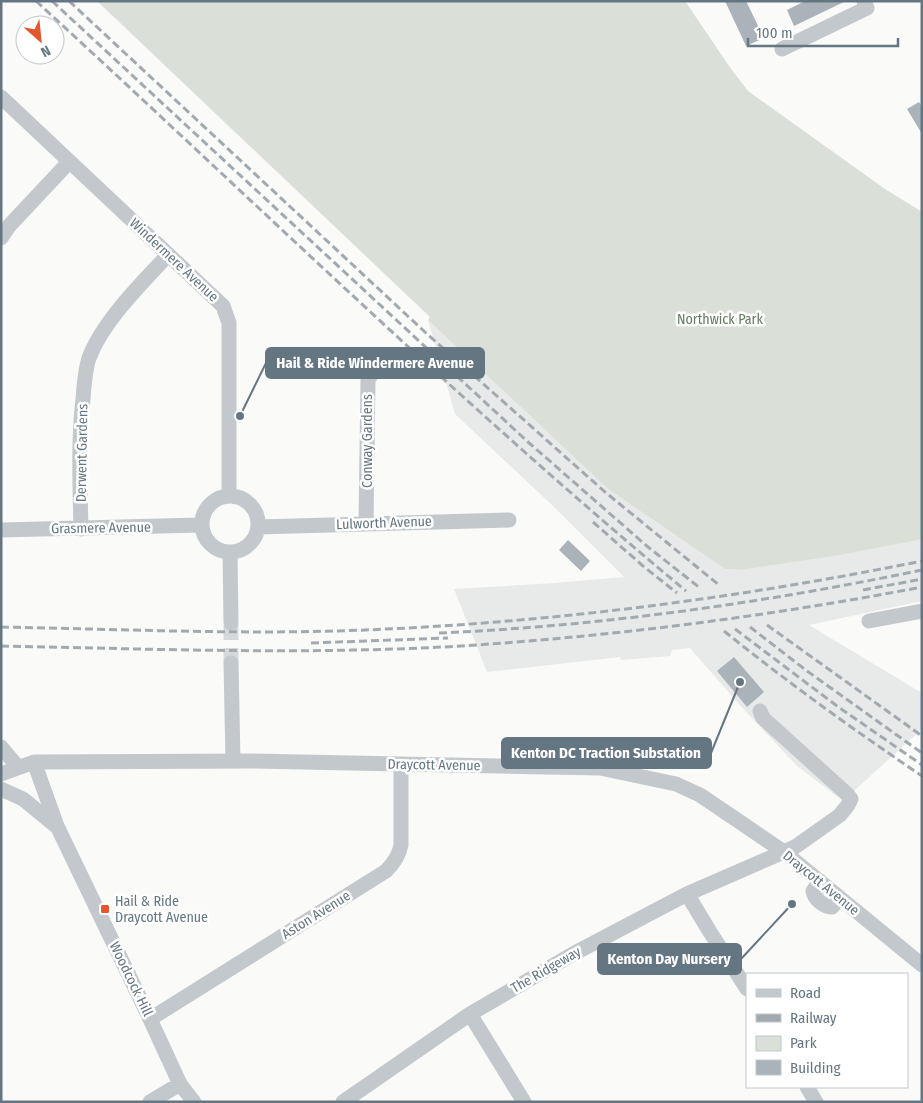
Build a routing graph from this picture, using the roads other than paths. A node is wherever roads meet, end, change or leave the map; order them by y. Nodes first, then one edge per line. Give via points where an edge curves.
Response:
1 (864, 1) edge
2 (782, 49) dead end
3 (1, 97) edge
4 (69, 162) junction
5 (1, 238) edge
6 (168, 255) junction
7 (382, 368) dead end
8 (229, 495) junction
9 (509, 520) dead end
10 (366, 523) junction
11 (201, 525) junction
12 (258, 526) junction
13 (81, 529) junction
14 (1, 530) edge
15 (230, 552) junction
16 (922, 612) edge
17 (869, 621) dead end
18 (231, 623) tunnel mouth
19 (231, 663) tunnel mouth
20 (760, 711) dead end
21 (1, 748) edge
22 (233, 761) junction
23 (34, 762) junction
24 (401, 764) junction
25 (18, 767) junction
26 (1, 774) edge
27 (1, 789) edge
28 (57, 826) junction
29 (784, 852) junction
30 (687, 894) junction
31 (922, 965) edge
32 (746, 987) edge
33 (470, 1014) junction
34 (150, 1019) junction
35 (180, 1084) junction
36 (808, 1088) edge
37 (150, 1102) edge
38 (194, 1102) edge
39 (343, 1102) edge
40 (524, 1102) edge
41 (816, 1102) edge

1 - 2 street via 867,8
3 - 4 street, Windermere Avenue
4 - 5 street
4 - 6 street, Windermere Avenue
6 - 8 street, Windermere Avenue via 223,306 229,323
6 - 13 street, Derwent Gardens via 119,310 89,358 79,432
7 - 10 street, Conway Gardens via 376,369 368,379
8 - 11 street via 207,506
8 - 12 street via 248,502 258,518
9 - 10 street, Lulworth Avenue
10 - 12 street, Lulworth Avenue
11 - 13 street, Grasmere Avenue
11 - 15 street via 205,539 212,546
12 - 15 street via 251,543
13 - 14 street, Grasmere Avenue
15 - 18 street
16 - 17 street
19 - 22 street
20 - 29 street, The Ridgeway via 762,718 851,799 840,815
21 - 25 street
22 - 23 street, Draycott Avenue
22 - 24 street, Draycott Avenue
23 - 25 street
23 - 28 street, Woodcock Hill
24 - 29 street, Draycott Avenue via 600,768 676,784 700,795
24 - 34 street, Aston Avenue via 402,845 389,868
25 - 26 street
27 - 28 street, Woodcock Hill via 23,799
28 - 34 street, Woodcock Hill
29 - 30 street, The Ridgeway
29 - 31 street, Draycott Avenue
30 - 32 street
30 - 33 street, The Ridgeway via 573,954
33 - 39 street, The Ridgeway
33 - 40 street
34 - 35 street, Woodcock Hill
35 - 37 street
35 - 38 street, Woodcock Hill
36 - 41 street

